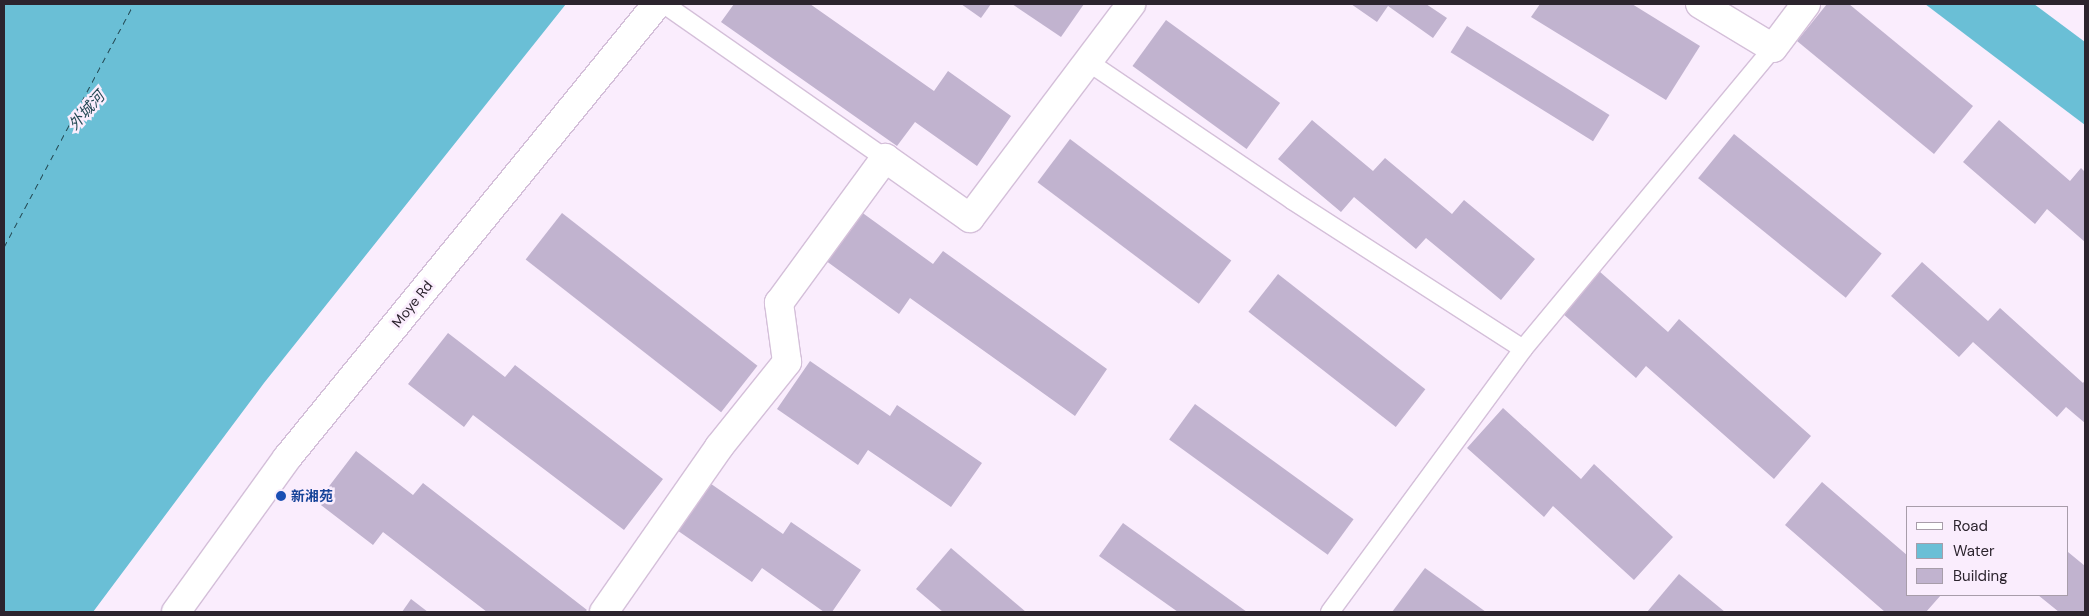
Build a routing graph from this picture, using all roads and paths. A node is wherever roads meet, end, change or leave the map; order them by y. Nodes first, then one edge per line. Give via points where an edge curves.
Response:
1 (656, 4) edge
2 (664, 4) edge
3 (1131, 4) edge
4 (1700, 4) edge
5 (1806, 4) edge
6 (1773, 48) junction
7 (1087, 61) junction
8 (885, 158) junction
9 (1523, 349) junction
10 (176, 612) edge
11 (604, 612) edge
12 (1330, 612) edge

1 - 10 street, Moye Rd via 287,458
2 - 8 lane
3 - 7 street
4 - 6 street
5 - 6 street
6 - 9 lane
7 - 8 street via 970,218
7 - 9 lane via 1292,200
8 - 11 street via 779,303 787,362 718,447
9 - 12 lane

